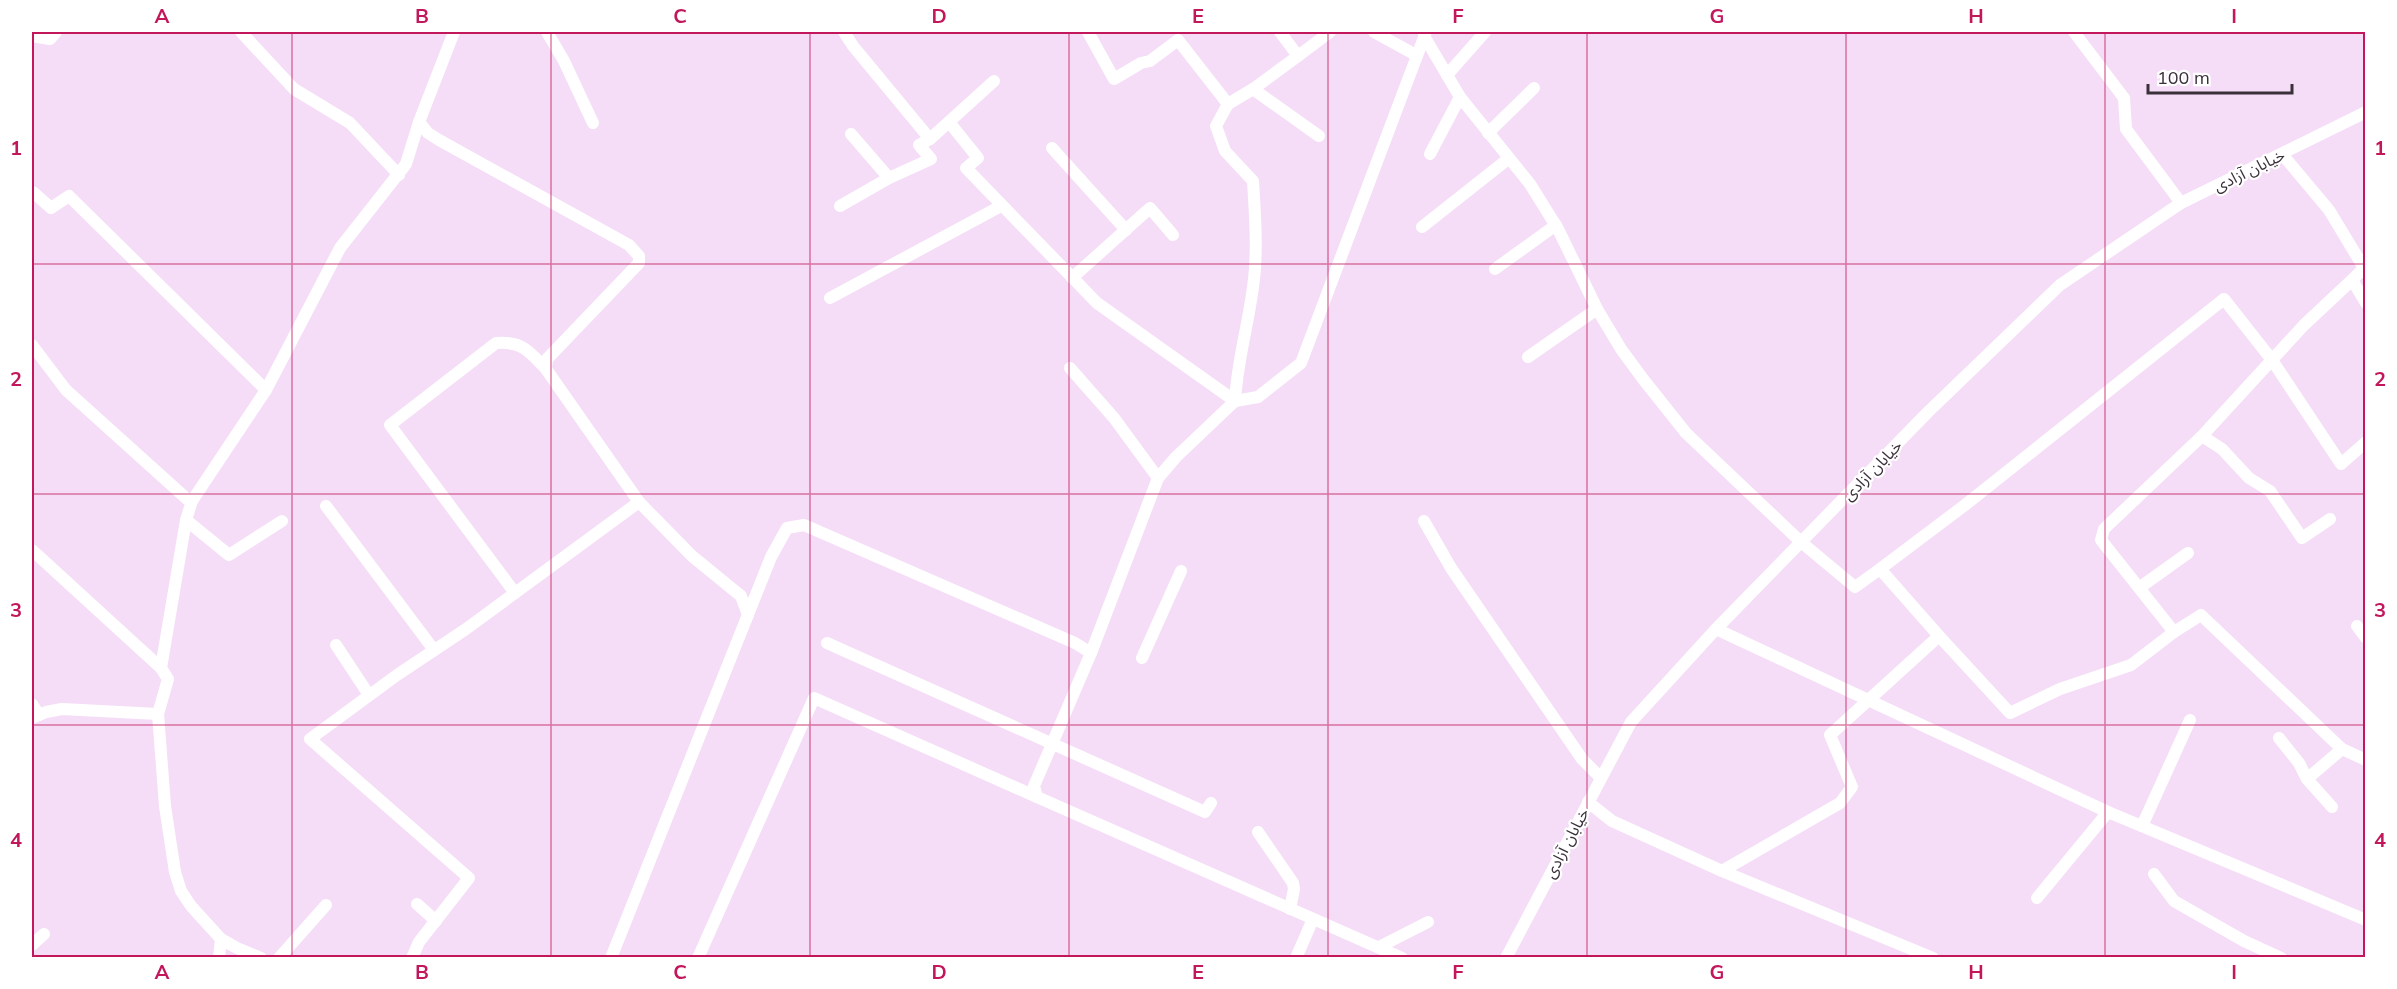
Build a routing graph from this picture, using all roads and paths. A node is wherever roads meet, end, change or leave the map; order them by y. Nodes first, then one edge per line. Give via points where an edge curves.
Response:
1 (56, 32) edge
2 (241, 32) edge
3 (454, 32) edge
4 (547, 32) edge
5 (844, 32) edge
6 (1088, 32) edge
7 (1280, 32) edge
8 (1330, 32) edge
9 (1374, 32) edge
10 (1485, 32) edge
11 (2074, 32) edge
12 (1425, 34) edge
13 (32, 36) edge
14 (1176, 36) edge
15 (1416, 55) junction
16 (1298, 56) junction
17 (1447, 75) junction
18 (994, 81) dead end
19 (1534, 88) dead end
20 (1252, 89) junction
21 (1460, 97) junction
22 (1228, 104) junction
23 (2366, 112) edge
24 (419, 122) junction
25 (949, 122) junction
26 (593, 123) dead end
27 (1488, 133) junction
28 (851, 134) dead end
29 (1319, 136) dead end
30 (930, 139) junction
31 (439, 140) junction
32 (1052, 148) dead end
33 (410, 153) junction
34 (1430, 154) dead end
35 (2282, 154) junction
36 (1508, 159) junction
37 (399, 175) junction
38 (890, 178) junction
39 (32, 193) edge
40 (2181, 203) junction
41 (840, 206) dead end
42 (1001, 206) junction
43 (1556, 225) junction
44 (1422, 227) dead end
45 (1126, 230) junction
46 (1173, 235) dead end
47 (2365, 267) edge
48 (1495, 269) dead end
49 (1072, 278) junction
50 (2352, 280) junction
51 (830, 298) dead end
52 (2366, 303) edge
53 (1597, 309) junction
54 (32, 345) edge
55 (1528, 357) dead end
56 (2272, 360) junction
57 (1070, 368) dead end
58 (546, 369) junction
59 (266, 390) junction
60 (1235, 401) junction
61 (2202, 435) junction
62 (2366, 442) edge
63 (1158, 478) junction
64 (192, 501) junction
65 (639, 502) junction
66 (326, 506) dead end
67 (2330, 519) dead end
68 (186, 520) junction
69 (1424, 520) dead end
70 (282, 521) dead end
71 (1802, 542) junction
72 (32, 550) edge
73 (2188, 553) dead end
74 (1880, 569) junction
75 (1180, 571) dead end
76 (2139, 588) junction
77 (758, 589) junction
78 (515, 593) junction
79 (741, 596) junction
80 (748, 615) junction
81 (2357, 626) dead end
82 (1716, 629) junction
83 (2174, 632) junction
84 (1939, 636) junction
85 (2366, 638) edge
86 (827, 643) dead end
87 (336, 645) dead end
88 (434, 650) junction
89 (1091, 653) junction
90 (1142, 658) dead end
91 (161, 668) junction
92 (369, 695) junction
93 (1868, 700) junction
94 (32, 704) edge
95 (158, 714) junction
96 (35, 716) edge
97 (2190, 720) dead end
98 (2279, 738) dead end
99 (1053, 745) junction
100 (2342, 748) junction
101 (2366, 760) edge
102 (1600, 777) junction
103 (2307, 780) junction
104 (1037, 797) junction
105 (1588, 802) junction
106 (1211, 803) dead end
107 (2332, 807) dead end
108 (2108, 812) junction
109 (2142, 826) junction
110 (1258, 832) dead end
111 (1722, 871) junction
112 (2154, 874) dead end
113 (2037, 898) dead end
114 (417, 904) dead end
115 (326, 905) dead end
116 (1290, 909) junction
117 (1313, 919) junction
118 (2366, 920) edge
119 (436, 921) junction
120 (1428, 922) dead end
121 (44, 934) dead end
122 (220, 939) junction
123 (32, 945) edge
124 (1381, 951) edge
125 (219, 957) edge
126 (261, 957) edge
127 (279, 957) edge
128 (412, 957) edge
129 (611, 957) edge
130 (698, 957) edge
131 (1296, 957) edge
132 (1402, 957) edge
133 (1506, 957) edge
134 (1933, 957) edge
135 (2281, 957) edge

1 - 13 street via 50,39
2 - 37 street via 294,89 350,123
3 - 24 street
4 - 26 street
5 - 30 street
6 - 14 street via 1114,79 1150,61
7 - 16 street
8 - 16 street
9 - 15 street
10 - 17 street
11 - 40 street via 2124,98 2126,129
12 - 15 street
12 - 17 street
14 - 22 street
15 - 60 street via 1301,363 1258,397
16 - 20 street
17 - 21 street
18 - 25 street
19 - 27 street
20 - 22 street
20 - 29 street
21 - 27 street
21 - 34 street
22 - 60 street via 1216,126 1225,151 1253,181 1255,214 1254,285 1240,351
23 - 35 street, خیابان آزادی
24 - 31 street
24 - 33 street
25 - 30 street
25 - 42 street via 978,158 966,168
27 - 36 street
28 - 38 street
30 - 38 street via 919,145 931,159
31 - 33 street via 428,140
31 - 58 street via 629,245 639,256 639,263 547,359
32 - 45 street
33 - 37 street
35 - 40 street, خیابان آزادی
35 - 47 street via 2329,210
36 - 43 street via 1530,184
36 - 44 street
37 - 59 street via 340,248
38 - 41 street
39 - 59 street via 51,208 69,196
40 - 71 street, خیابان آزادی via 2060,285 1928,412
42 - 49 street
42 - 51 street
43 - 48 street
43 - 53 street
45 - 46 street via 1150,208
45 - 49 street
47 - 50 street
49 - 60 street via 1097,303
50 - 52 street
50 - 56 street
53 - 55 street
53 - 71 street via 1620,349 1686,433
54 - 64 street via 66,390
56 - 61 street
56 - 62 street via 2341,464
56 - 74 street via 2224,299
57 - 63 street via 1114,418
58 - 65 street
58 - 78 street via 514,342 496,343 390,425
59 - 64 street
60 - 63 street
61 - 67 street via 2222,449 2249,478 2270,491 2302,538
61 - 76 street via 2104,529 2101,540
63 - 89 street
64 - 68 street
65 - 78 street
65 - 79 street via 692,556
66 - 88 street
68 - 70 street via 229,555
68 - 91 street
69 - 102 street via 1451,568 1582,759
71 - 74 street via 1855,587
71 - 82 street, خیابان آزادی
72 - 91 street
73 - 76 street
74 - 84 street
75 - 90 street
76 - 83 street
77 - 79 street
77 - 80 street
77 - 89 street via 787,528 804,525
78 - 88 street
79 - 80 street
80 - 129 street
81 - 85 street
82 - 93 street
82 - 102 street, خیابان آزادی via 1630,722
83 - 84 street via 2131,665 2060,689 2010,713
83 - 100 street via 2201,615
84 - 93 street
86 - 99 street
87 - 92 street
88 - 92 street
89 - 99 street
91 - 95 street via 168,679
92 - 119 street via 310,739 469,878
93 - 108 street
93 - 111 street via 1830,735 1852,787 1847,795
94 - 96 street
95 - 96 street via 62,709
95 - 122 street via 175,872 186,899
97 - 109 street
98 - 103 street
99 - 104 street via 1034,786
99 - 106 street via 1205,812
100 - 101 street
100 - 103 street
102 - 105 street, خیابان آزادی
103 - 107 street
104 - 116 street
104 - 130 street via 814,699
105 - 111 street via 1612,821
105 - 133 street, خیابان آزادی
108 - 109 street
108 - 113 street
109 - 118 street
110 - 116 street via 1293,883
111 - 134 street
112 - 135 street via 2174,901
114 - 119 street
115 - 127 street
116 - 117 street
117 - 124 street
117 - 131 street
119 - 128 street
120 - 124 street
121 - 123 street
122 - 125 street
122 - 126 street
124 - 132 street

